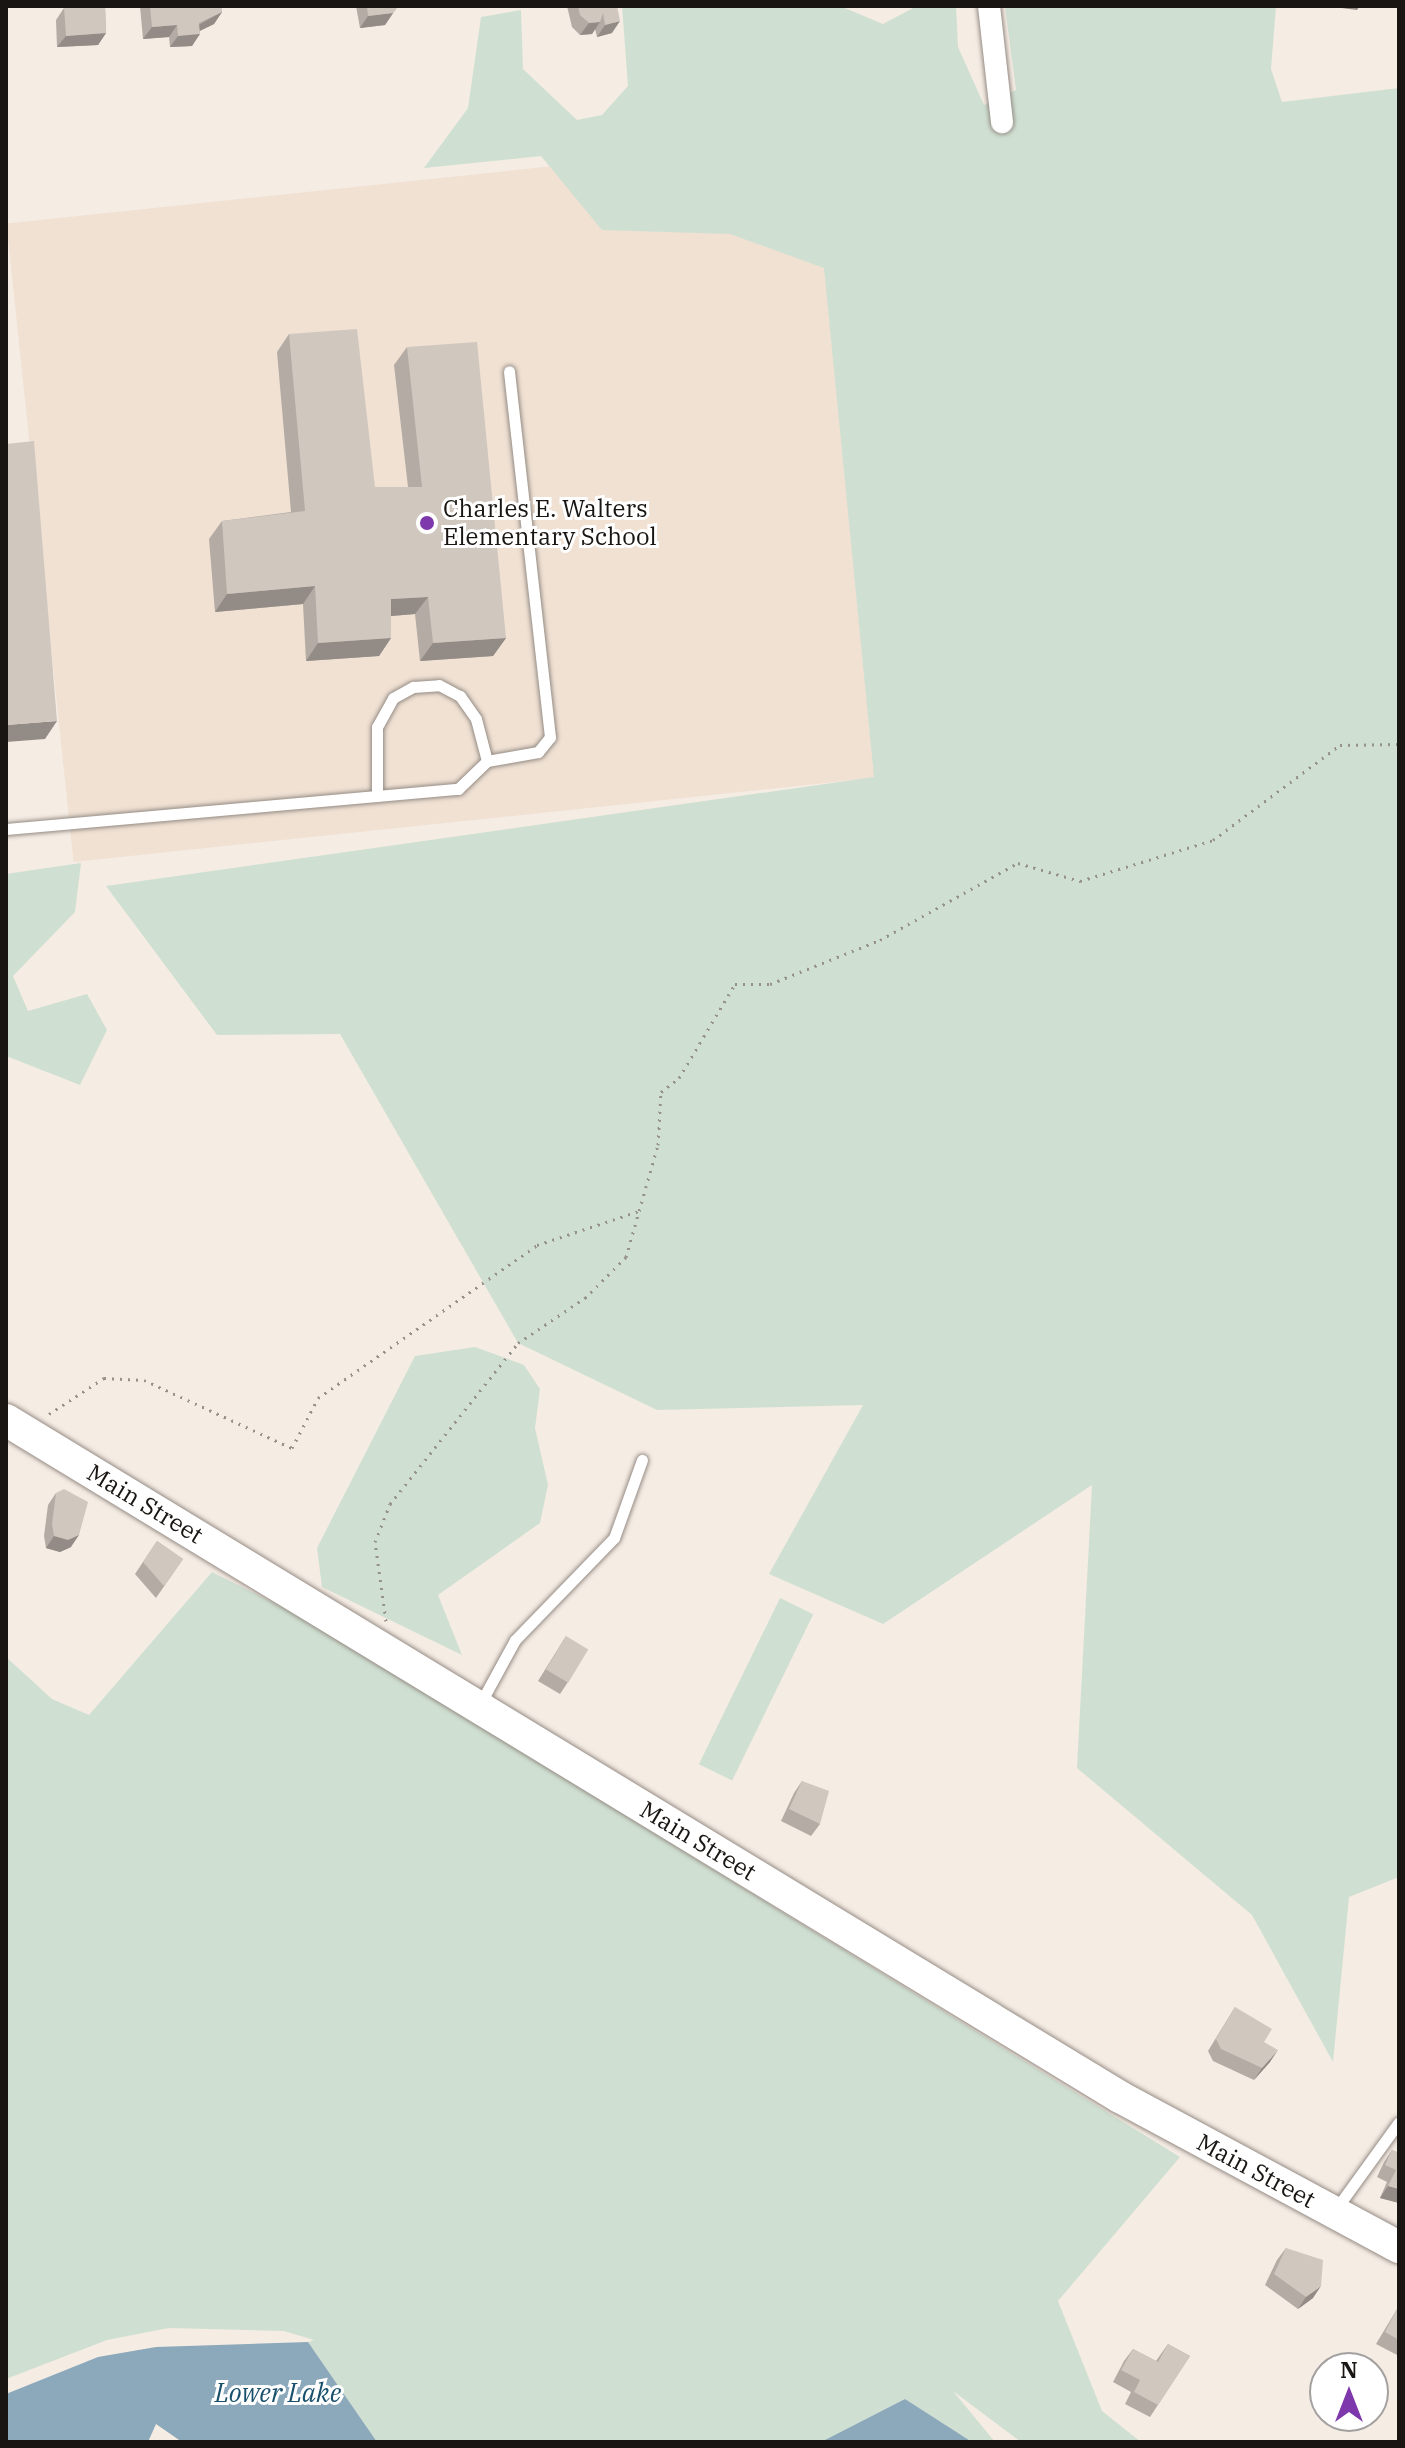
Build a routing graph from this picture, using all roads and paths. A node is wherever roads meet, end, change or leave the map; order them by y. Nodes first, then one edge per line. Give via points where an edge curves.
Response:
1 (989, 6) edge
2 (1002, 122) dead end
3 (509, 371) dead end
4 (1399, 744) edge
5 (487, 761) junction
6 (377, 796) junction
7 (6, 829) edge
8 (639, 1210) junction
9 (17, 1426) edge
10 (642, 1460) dead end
11 (393, 1655) junction
12 (478, 1708) junction
13 (1399, 2122) edge
14 (1333, 2213) junction
15 (1399, 2247) edge

1 - 2 street
3 - 5 lane via 550,737 538,752
4 - 8 path via 1340,745 1213,840 1080,881 1018,863 880,940 770,984 735,984 679,1078 661,1092 658,1145
5 - 6 lane via 458,789
5 - 6 lane via 476,719 460,696 439,685 413,687 393,698 377,727
6 - 7 lane
8 - 9 path via 537,1245 318,1398 292,1448 144,1380 104,1378
8 - 11 path via 626,1257 585,1298 518,1343 390,1504 375,1542 378,1598
9 - 11 main road, Main Street
10 - 12 lane via 614,1538 515,1640
11 - 12 main road, Main Street
12 - 14 main road, Main Street via 1120,2097
13 - 14 lane
14 - 15 main road, Main Street

